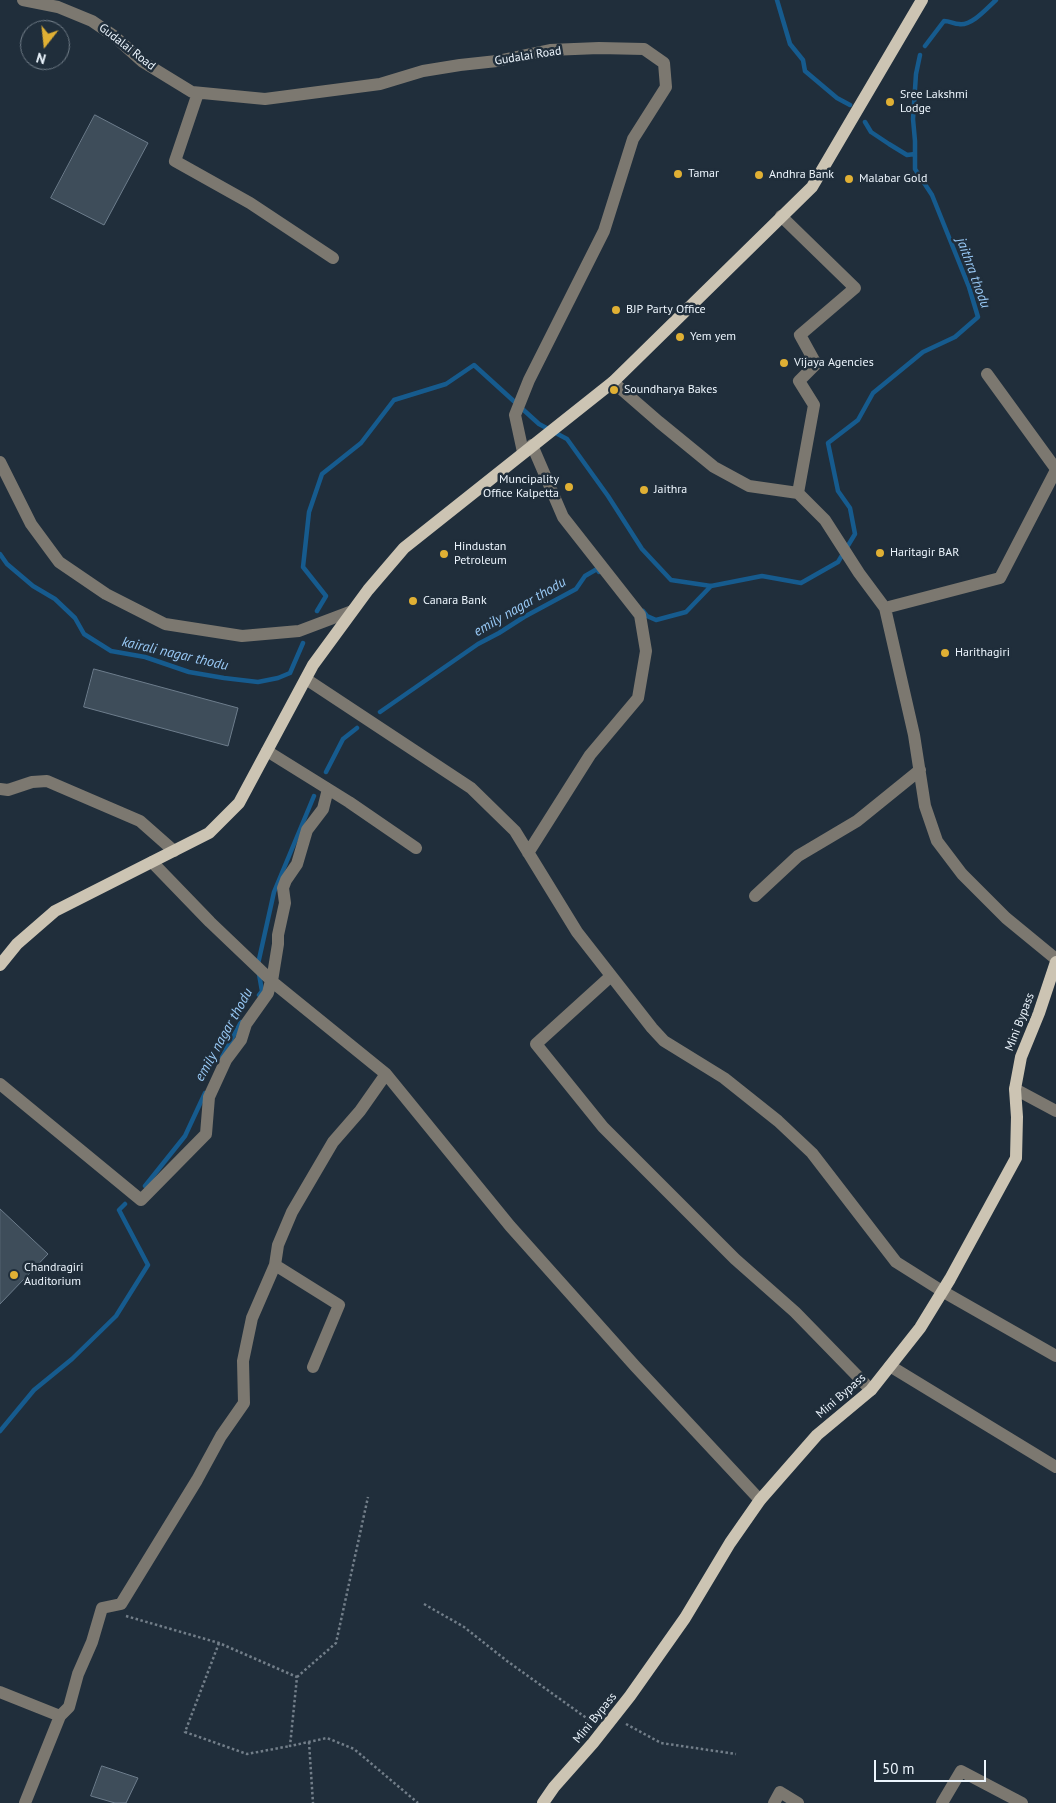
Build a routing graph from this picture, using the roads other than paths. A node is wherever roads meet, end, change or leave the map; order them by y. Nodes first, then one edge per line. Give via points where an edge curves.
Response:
1 (22, 0) edge
2 (922, 0) edge
3 (198, 93) junction
4 (782, 216) junction
5 (333, 258) dead end
6 (987, 374) dead end
7 (613, 382) junction
8 (532, 445) junction
9 (0, 462) edge
10 (1056, 470) edge
11 (798, 493) junction
12 (885, 608) junction
13 (352, 611) junction
14 (306, 679) junction
15 (267, 751) junction
16 (920, 770) junction
17 (0, 789) edge
18 (328, 789) junction
19 (416, 848) dead end
20 (174, 851) junction
21 (528, 852) junction
22 (152, 862) junction
23 (756, 896) dead end
24 (1056, 961) edge
25 (0, 965) edge
26 (611, 976) junction
27 (271, 981) junction
28 (386, 1074) junction
29 (0, 1084) edge
30 (1015, 1089) junction
31 (1056, 1112) edge
32 (275, 1265) junction
33 (942, 1291) junction
34 (1056, 1356) edge
35 (890, 1366) junction
36 (313, 1367) dead end
37 (871, 1390) junction
38 (1056, 1467) edge
39 (760, 1500) junction
40 (0, 1692) edge
41 (60, 1716) junction
42 (546, 1802) edge
43 (25, 1803) edge
44 (774, 1803) edge
45 (798, 1803) edge
46 (942, 1803) edge
47 (1022, 1803) edge

1 - 3 street, Gudalai Road via 58,7 92,21 143,62
2 - 4 main road via 812,186
3 - 5 street via 175,160 250,203
3 - 8 street, Gudalai Road via 265,100 380,84 423,71 550,50 644,49 664,63 666,87 633,139 604,231 529,380 515,415
4 - 7 main road
4 - 11 street via 855,288 800,335 816,364 799,380 814,405
6 - 10 street
7 - 8 main road
7 - 11 street via 714,467 748,486
8 - 13 main road via 404,548
8 - 21 street via 563,517 640,615 646,651 638,698 590,755
9 - 13 street via 31,524 59,562 106,594 165,624 242,636 299,632
10 - 12 street via 1000,578
11 - 12 street via 825,520
12 - 16 street
13 - 14 main road
14 - 15 main road
14 - 21 street via 471,788 514,831
15 - 18 street
15 - 20 main road via 239,804 209,834
16 - 23 street via 857,821 798,856
16 - 24 street via 925,806 937,841 962,874
17 - 20 street via 47,781 140,821
18 - 19 street
18 - 27 street via 323,809 307,830 298,864 283,888 285,903
20 - 22 main road
21 - 26 street via 577,932
22 - 25 main road via 55,911 17,944
22 - 27 street
24 - 30 main road, Mini Bypass via 1021,1057
26 - 33 street via 664,1041 724,1078 812,1153 896,1262
26 - 37 street via 536,1044 603,1126
27 - 28 street
27 - 29 street via 268,993 246,1024 241,1040 226,1060 209,1097 206,1134 141,1200
28 - 32 street via 360,1112 333,1142 292,1212 278,1245
28 - 39 street via 510,1226
30 - 31 street
30 - 33 main road, Mini Bypass via 1016,1158
32 - 36 street via 339,1305
32 - 41 street via 252,1318 242,1361 244,1403 121,1604 102,1608 68,1707
33 - 34 street
33 - 35 main road, Mini Bypass via 920,1328
35 - 37 main road, Mini Bypass
35 - 38 street
37 - 39 main road, Mini Bypass via 817,1435
39 - 42 main road, Mini Bypass via 685,1618 604,1730 554,1787
40 - 41 street
41 - 43 street
44 - 45 street via 780,1792
46 - 47 street via 961,1771

